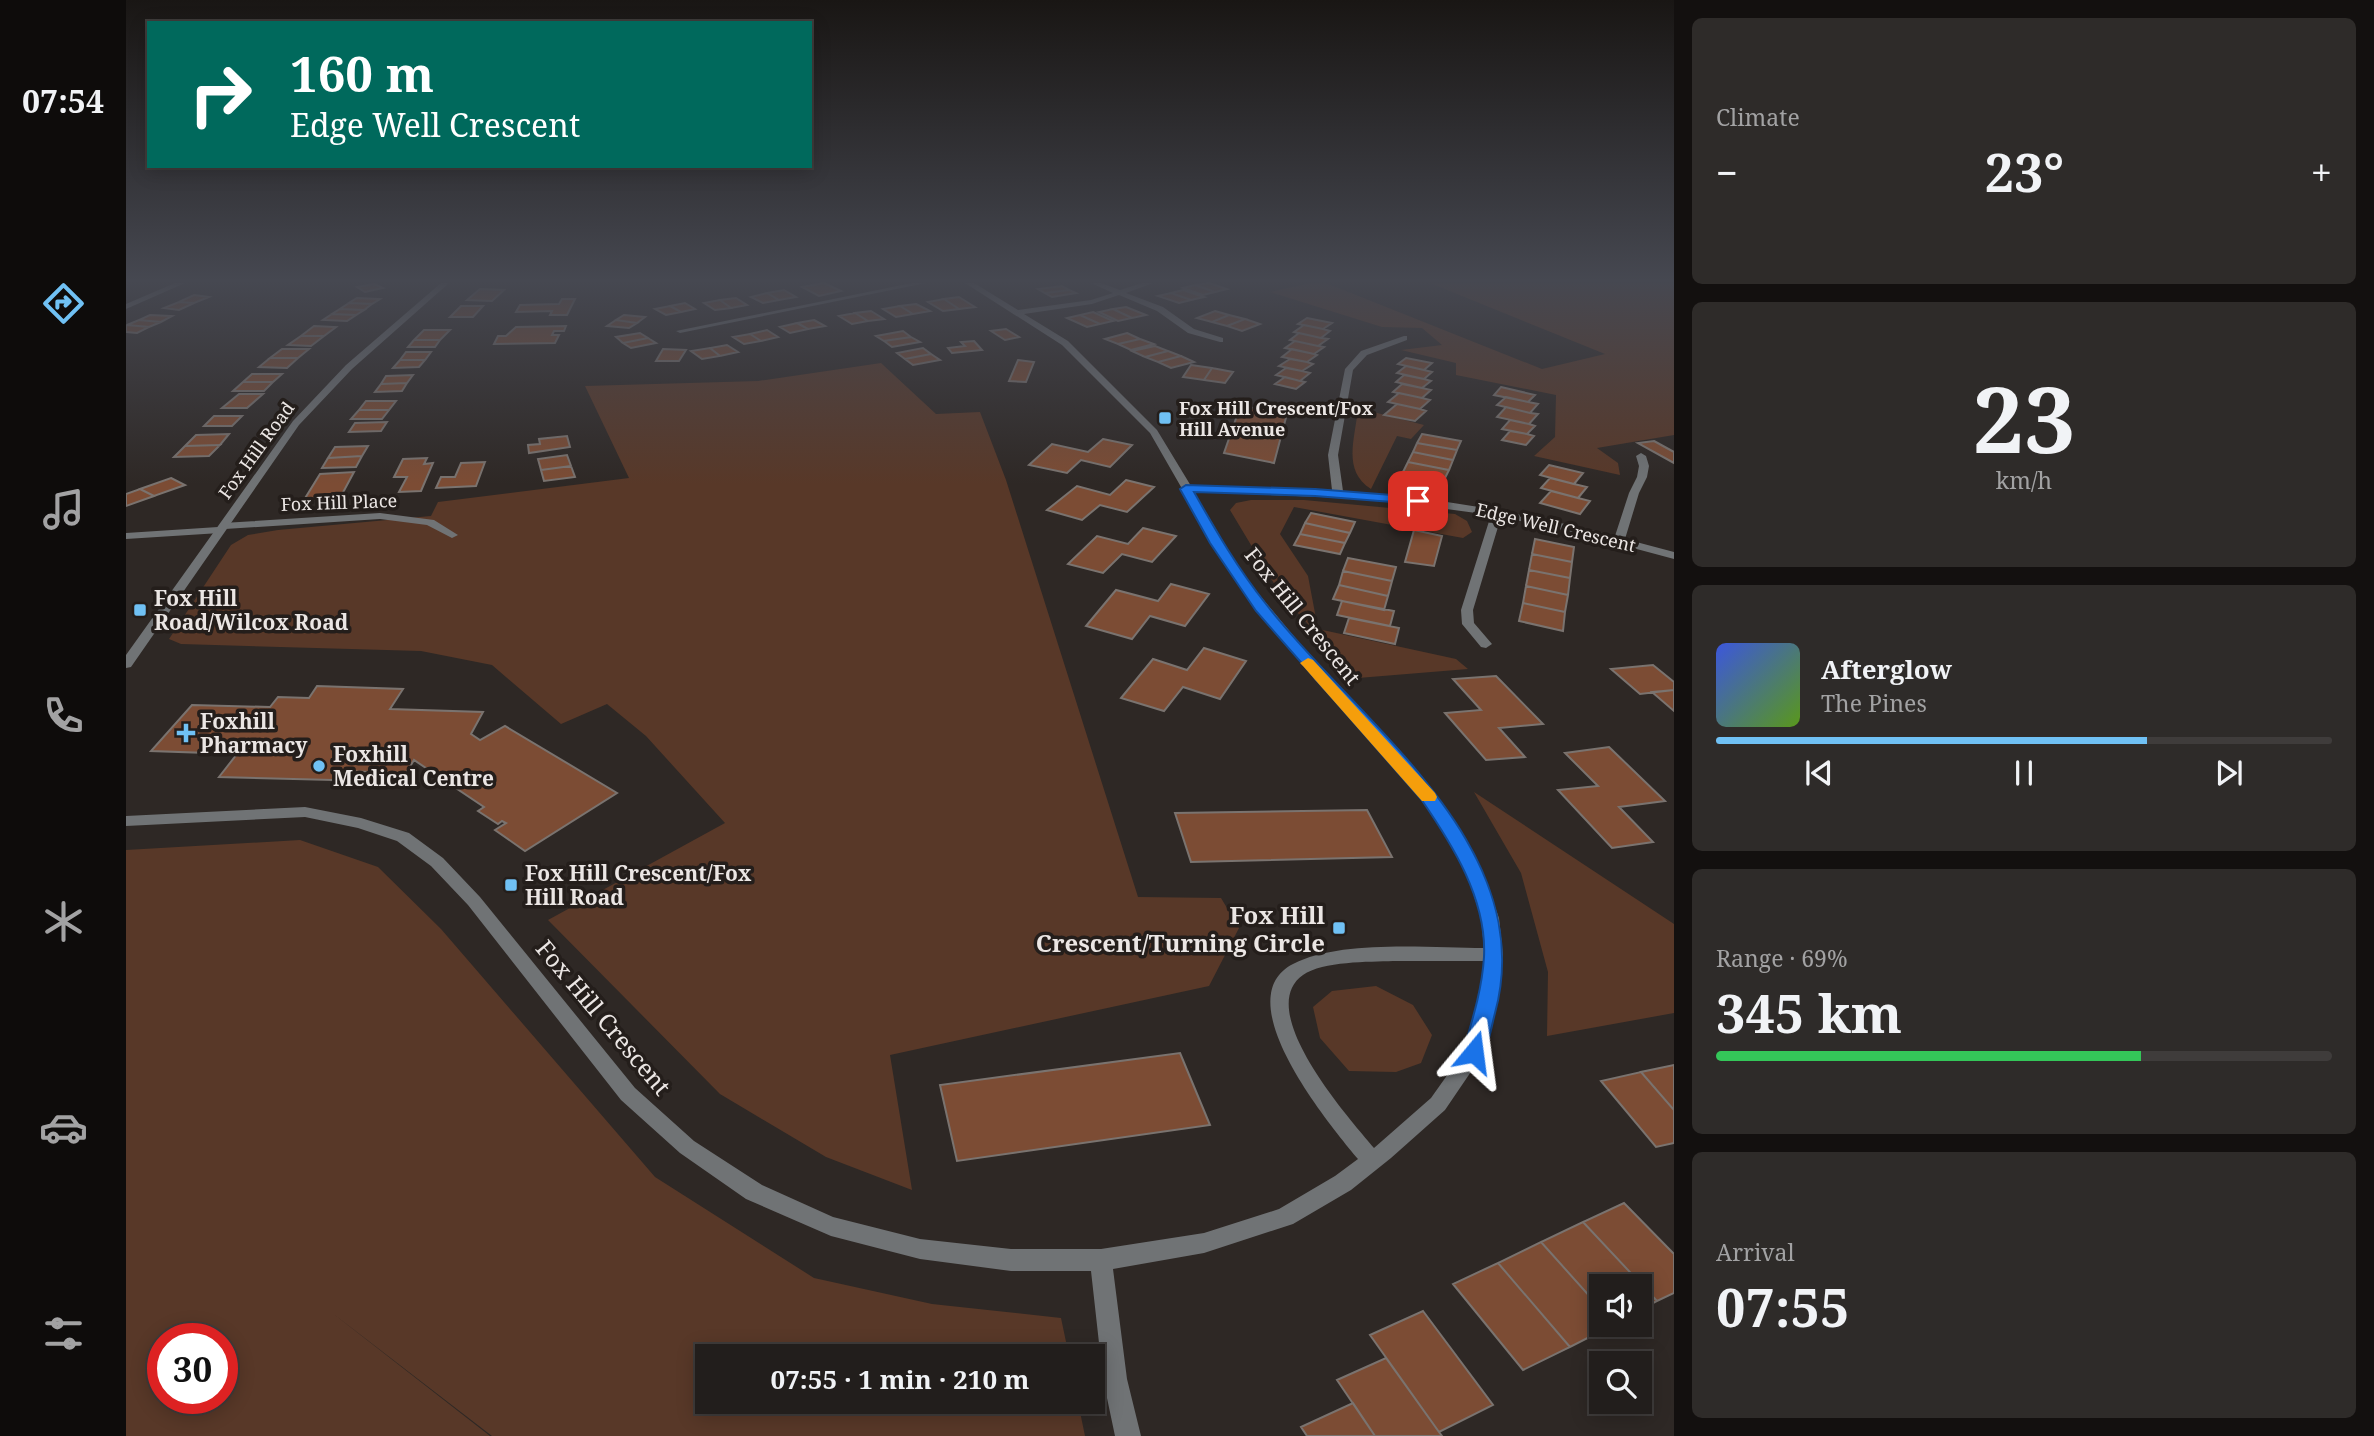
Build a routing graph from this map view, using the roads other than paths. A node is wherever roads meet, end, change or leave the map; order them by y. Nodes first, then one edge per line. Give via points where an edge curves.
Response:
1 (365, 350) edge
2 (1072, 350) edge
3 (1372, 350) edge
4 (1642, 456) dead end
5 (1186, 489) junction
6 (1338, 493) junction
7 (1497, 513) junction
8 (221, 528) junction
9 (126, 536) edge
10 (452, 536) dead end
11 (1619, 541) junction
12 (1674, 555) edge
13 (1486, 645) dead end
14 (126, 664) edge
15 (126, 821) edge
16 (1494, 955) junction
17 (1372, 1161) junction
18 (1101, 1259) junction
19 (1128, 1436) edge

1 - 8 street, Fox Hill Road via 296,423
2 - 5 street, Fox Hill Crescent via 1162,444
3 - 6 street via 1349,369 1334,455
4 - 11 street via 1642,477
5 - 6 street, Edge Well Crescent
5 - 16 street, Fox Hill Crescent via 1261,608 1427,795 1453,832 1474,871 1490,918
6 - 7 street, Edge Well Crescent
7 - 11 street, Edge Well Crescent
7 - 13 street via 1467,610 1468,624
8 - 9 street, Fox Hill Place
8 - 10 street, Fox Hill Place via 380,516 430,522
8 - 14 street, Fox Hill Road
11 - 12 street, Edge Well Crescent
15 - 18 street, Fox Hill Crescent via 305,812 403,837 437,862 474,901 628,1094 687,1147 754,1192 831,1226 920,1249 1011,1260
16 - 17 street, Fox Hill Crescent via 1489,998 1474,1052 1438,1104
16 - 17 street via 1352,956 1297,969 1281,984 1277,1009 1289,1043 1331,1112
17 - 18 street, Fox Hill Crescent via 1285,1217 1204,1243
18 - 19 street via 1115,1379

